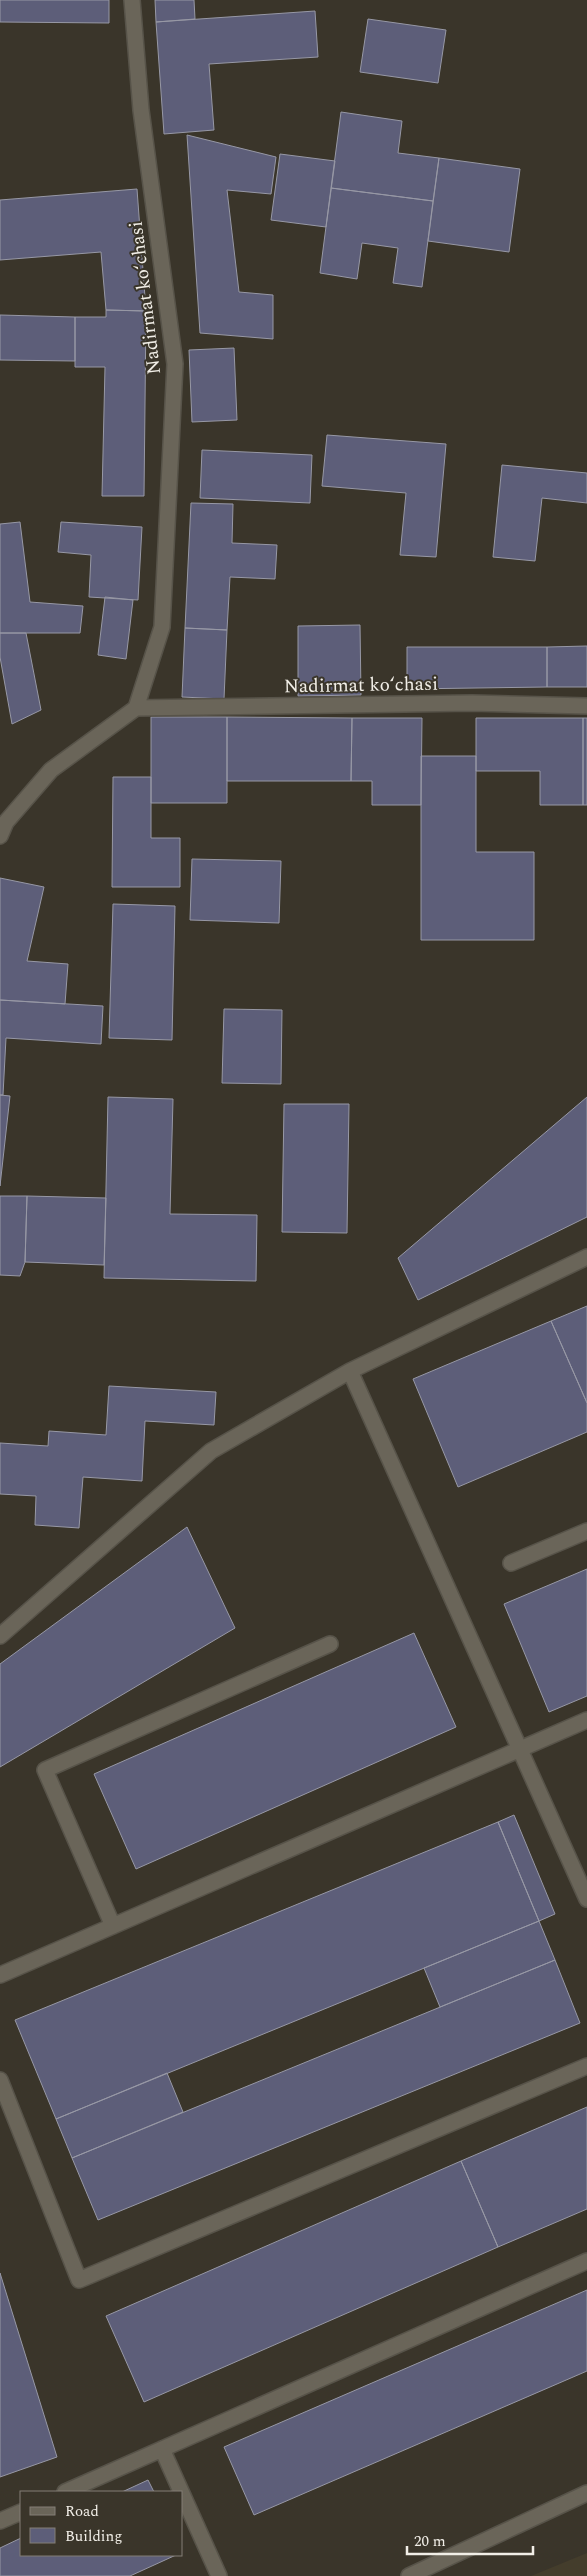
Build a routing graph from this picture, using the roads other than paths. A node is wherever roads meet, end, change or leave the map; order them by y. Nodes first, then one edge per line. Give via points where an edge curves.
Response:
1 (132, 0) edge
2 (587, 706) edge
3 (136, 708) junction
4 (0, 836) edge
5 (587, 1257) edge
6 (350, 1371) junction
7 (587, 1531) edge
8 (511, 1563) dead end
9 (0, 1636) edge
10 (330, 1644) dead end
11 (587, 1720) edge
12 (520, 1749) junction
13 (587, 1899) edge
14 (113, 1926) junction
15 (0, 1975) edge
16 (587, 2066) edge
17 (0, 2080) edge
18 (587, 2261) edge
19 (162, 2449) junction
20 (67, 2491) edge
21 (181, 2491) edge
22 (587, 2493) edge
23 (182, 2494) edge
24 (20, 2512) edge
25 (0, 2521) edge
26 (219, 2576) edge
27 (409, 2576) edge

1 - 3 street, Nadirmat koʻchasi via 140,110 175,364 162,627
2 - 3 street, Nadirmat koʻchasi via 472,703
3 - 4 street via 51,770 6,822
5 - 6 street
6 - 9 street via 211,1451
6 - 12 street
7 - 8 street
10 - 14 street via 45,1770
11 - 12 street
12 - 13 street
12 - 14 street
14 - 15 street
16 - 17 street via 79,2280
18 - 19 street
19 - 20 street
19 - 21 street
22 - 27 street
23 - 26 street
24 - 25 street

